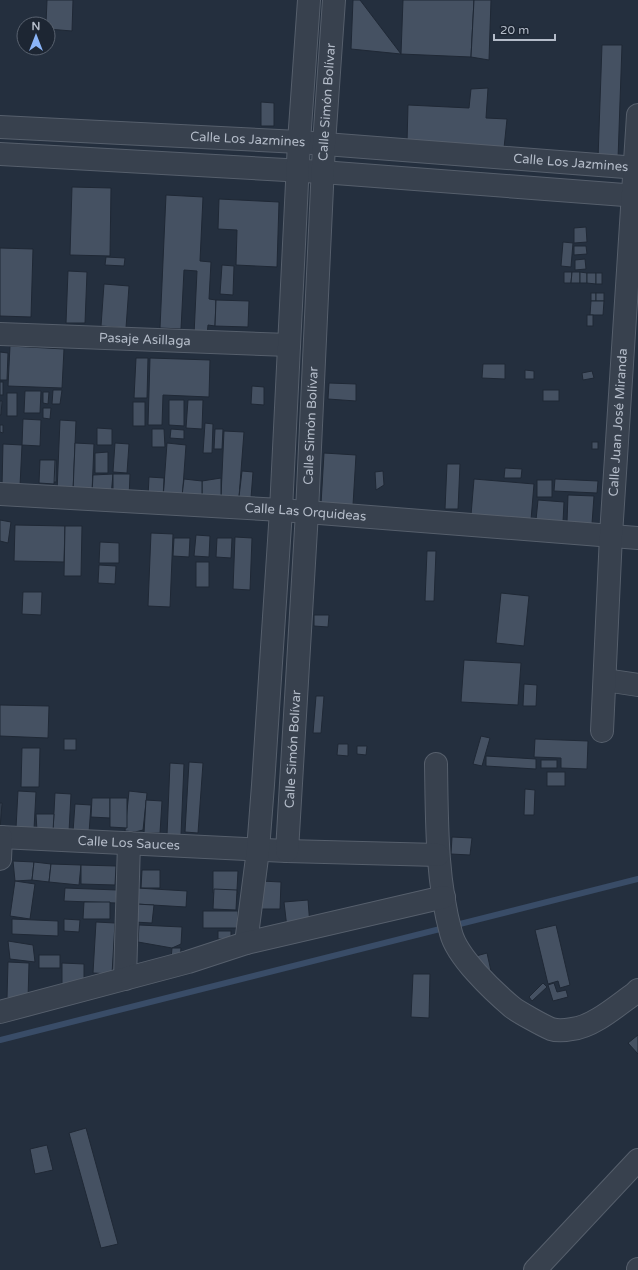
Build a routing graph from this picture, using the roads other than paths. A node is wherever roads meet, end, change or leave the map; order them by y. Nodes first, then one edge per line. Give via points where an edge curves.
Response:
1 (309, 0) edge
2 (334, 0) edge
3 (638, 115) edge
4 (0, 126) edge
5 (299, 142) junction
6 (324, 144) junction
7 (0, 154) edge
8 (636, 168) edge
9 (298, 171) junction
10 (322, 172) junction
11 (635, 196) edge
12 (0, 334) edge
13 (289, 345) junction
14 (0, 494) edge
15 (280, 510) junction
16 (307, 512) junction
17 (611, 535) junction
18 (638, 538) edge
19 (605, 680) junction
20 (638, 685) edge
21 (602, 731) dead end
22 (436, 764) dead end
23 (1, 837) edge
24 (129, 843) junction
25 (258, 850) junction
26 (287, 851) junction
27 (438, 855) junction
28 (0, 859) edge
29 (444, 899) junction
30 (246, 943) junction
31 (125, 978) junction
32 (638, 990) edge
33 (0, 1012) edge
34 (638, 1160) edge
35 (535, 1270) edge

1 - 5 street, Calle Simón Bolívar
2 - 6 street, Calle Simón Bolívar
3 - 8 street, Calle Juan José Miranda
4 - 5 street, Calle Los Jazmines
5 - 6 street, Calle Los Jazmines
5 - 9 street, Calle Simón Bolívar
6 - 8 street, Calle Los Jazmines
6 - 10 street, Calle Simón Bolívar
7 - 9 street
8 - 11 street, Calle Juan José Miranda
9 - 10 street
9 - 13 street, Calle Simón Bolívar
10 - 11 street
10 - 16 street, Calle Simón Bolívar
11 - 17 street, Calle Juan José Miranda
12 - 13 street, Pasaje Asillaga
13 - 15 street, Calle Simón Bolívar
14 - 15 street, Calle Las Orquideas
15 - 16 street, Calle Las Orquideas
15 - 25 street, Calle Simón Bolívar
16 - 17 street, Calle Las Orquideas
16 - 26 street, Calle Simón Bolívar
17 - 18 street, Calle Las Orquideas
17 - 19 street, Calle Juan José Miranda
19 - 20 street
19 - 21 street, Calle Juan José Miranda
22 - 27 street
23 - 24 street, Calle Los Sauces
23 - 28 street
24 - 25 street, Calle Los Sauces
24 - 31 street
25 - 26 street, Calle Los Sauces
25 - 30 street, Calle Simón Bolívar
26 - 27 street, Calle Los Sauces
27 - 29 street
29 - 30 street
29 - 32 street via 451,935 465,960 513,1008 552,1030 574,1029 594,1022
30 - 31 street via 188,962
31 - 33 street
34 - 35 street

